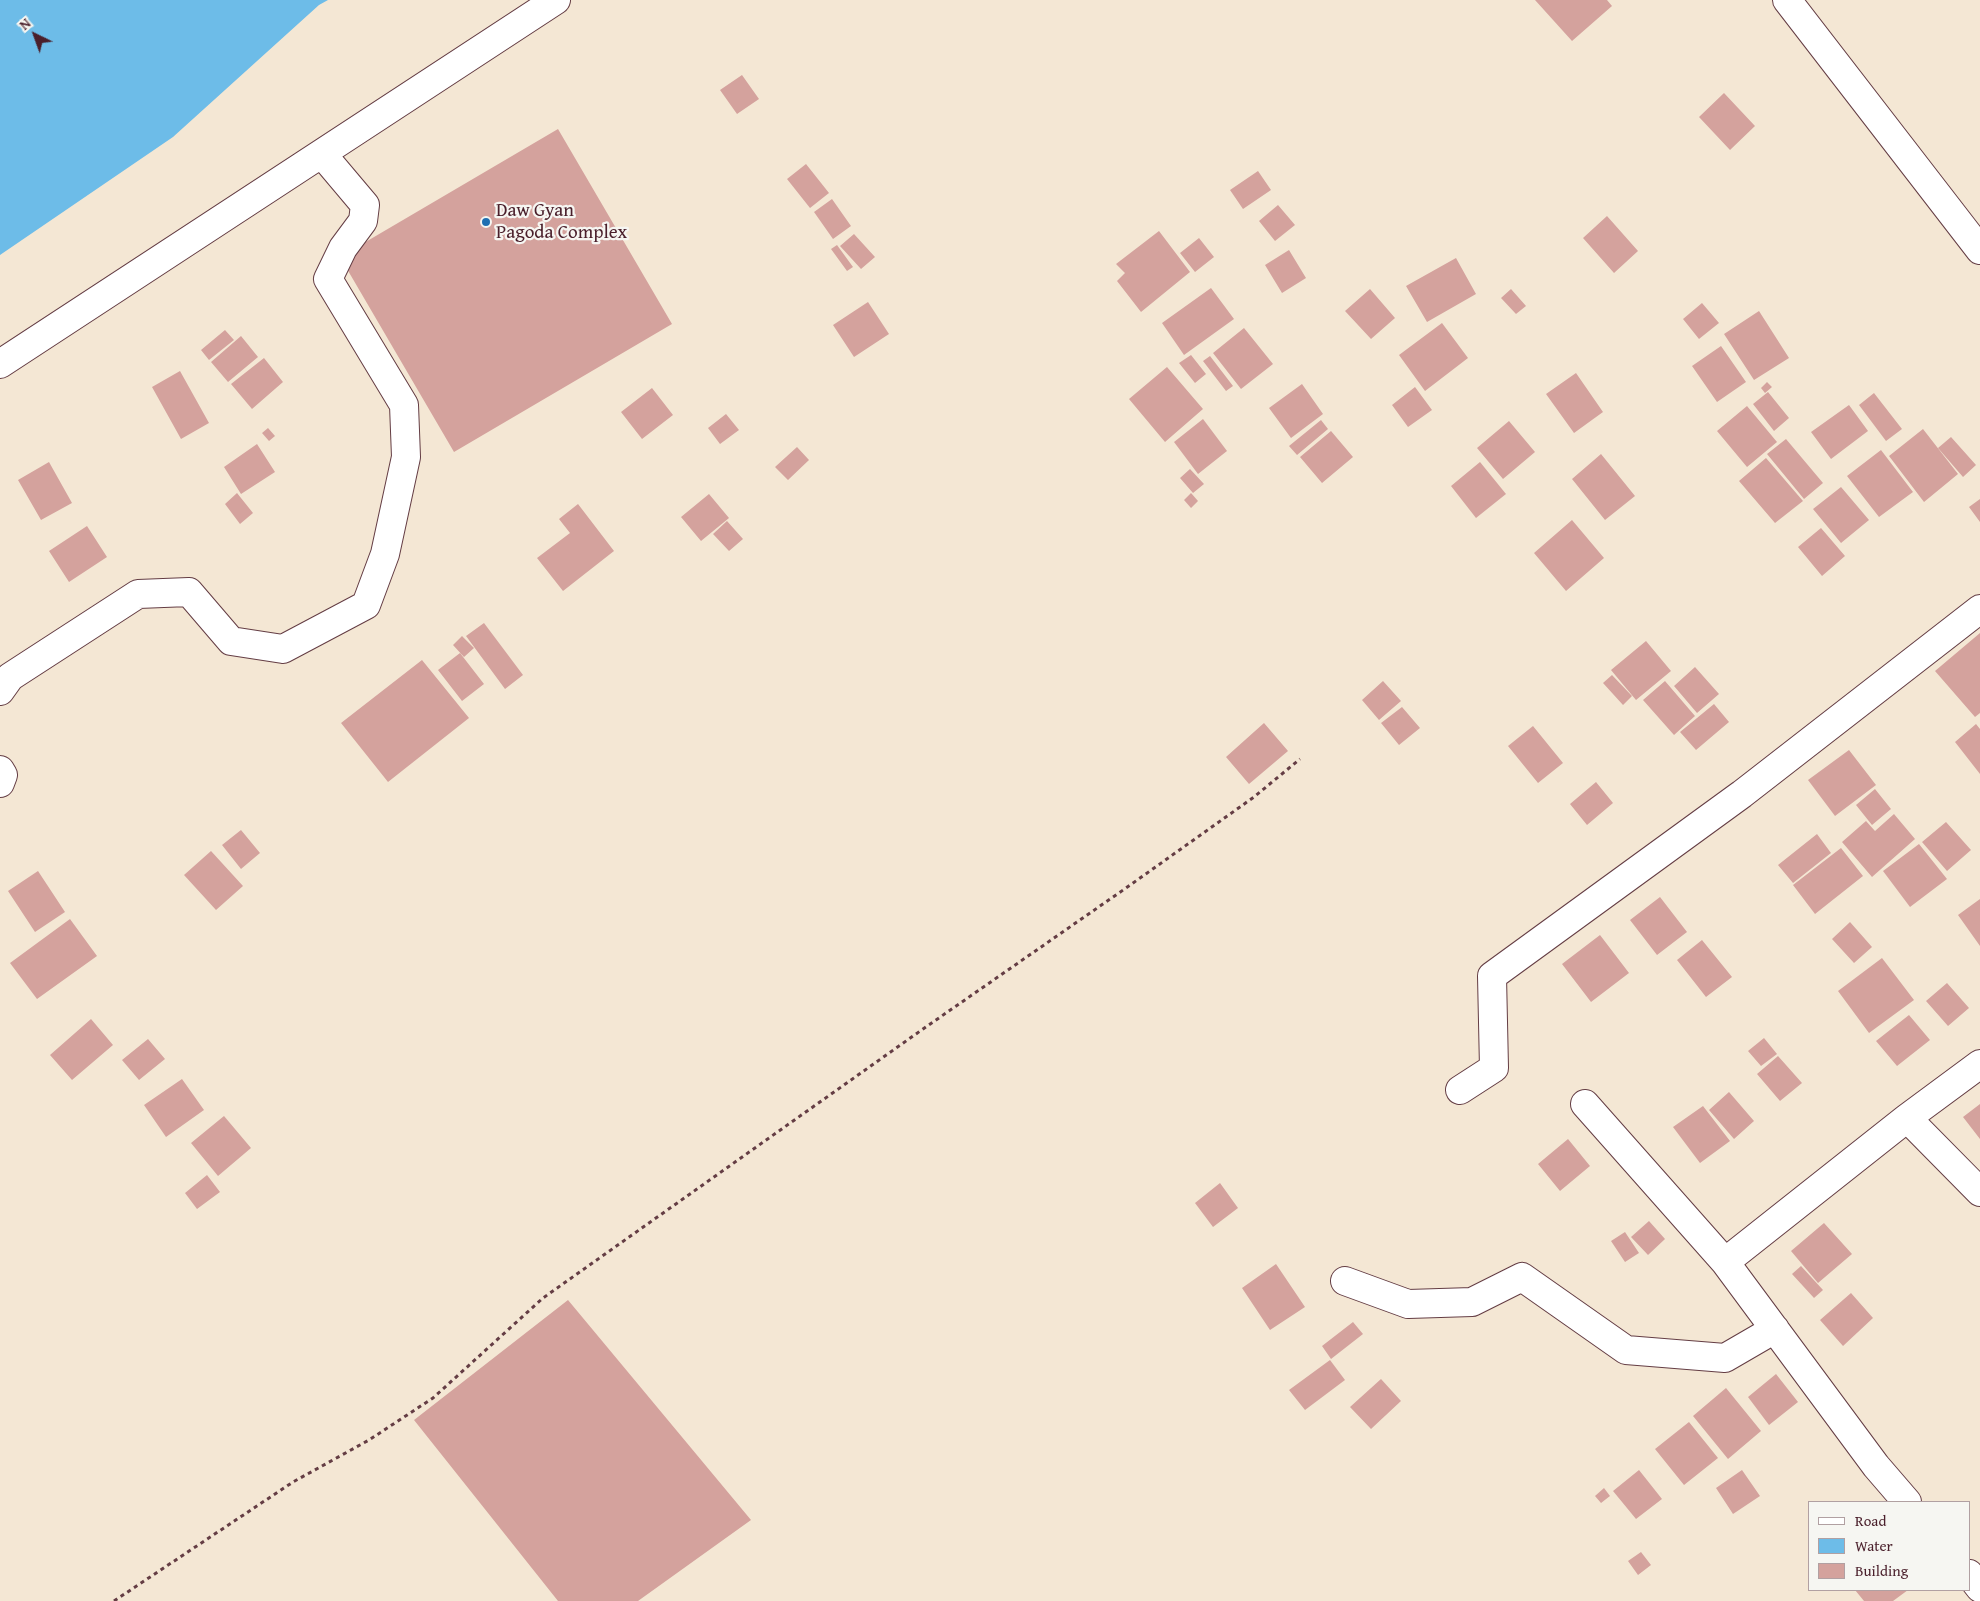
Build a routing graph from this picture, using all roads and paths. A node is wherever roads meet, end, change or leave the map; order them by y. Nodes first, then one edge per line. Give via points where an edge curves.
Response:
1 (556, 0) edge
2 (1787, 0) edge
3 (322, 154) junction
4 (1980, 250) edge
5 (0, 364) edge
6 (1980, 609) edge
7 (0, 691) edge
8 (1300, 759) dead end
9 (0, 770) edge
10 (0, 783) edge
11 (1980, 1064) edge
12 (1460, 1090) dead end
13 (1585, 1104) dead end
14 (1907, 1118) junction
15 (1980, 1192) edge
16 (1725, 1262) junction
17 (1345, 1281) dead end
18 (1775, 1329) junction
19 (1906, 1501) edge
20 (1970, 1575) edge
21 (1980, 1588) edge
22 (114, 1601) edge

1 - 3 street
2 - 4 street
3 - 5 street
3 - 7 street via 365,205 363,221 328,279 404,405 406,457 385,554 366,605 283,650 231,641 189,592 138,594 10,677
6 - 12 street via 1742,794 1492,976 1494,1068
8 - 22 path via 1134,883 543,1298 433,1398 370,1440 293,1482
9 - 10 street via 3,774
11 - 14 street
13 - 16 street
14 - 15 street
14 - 16 street
16 - 18 street
17 - 18 street via 1408,1304 1472,1302 1522,1277 1626,1350 1725,1358
18 - 19 street via 1876,1466
20 - 21 street

